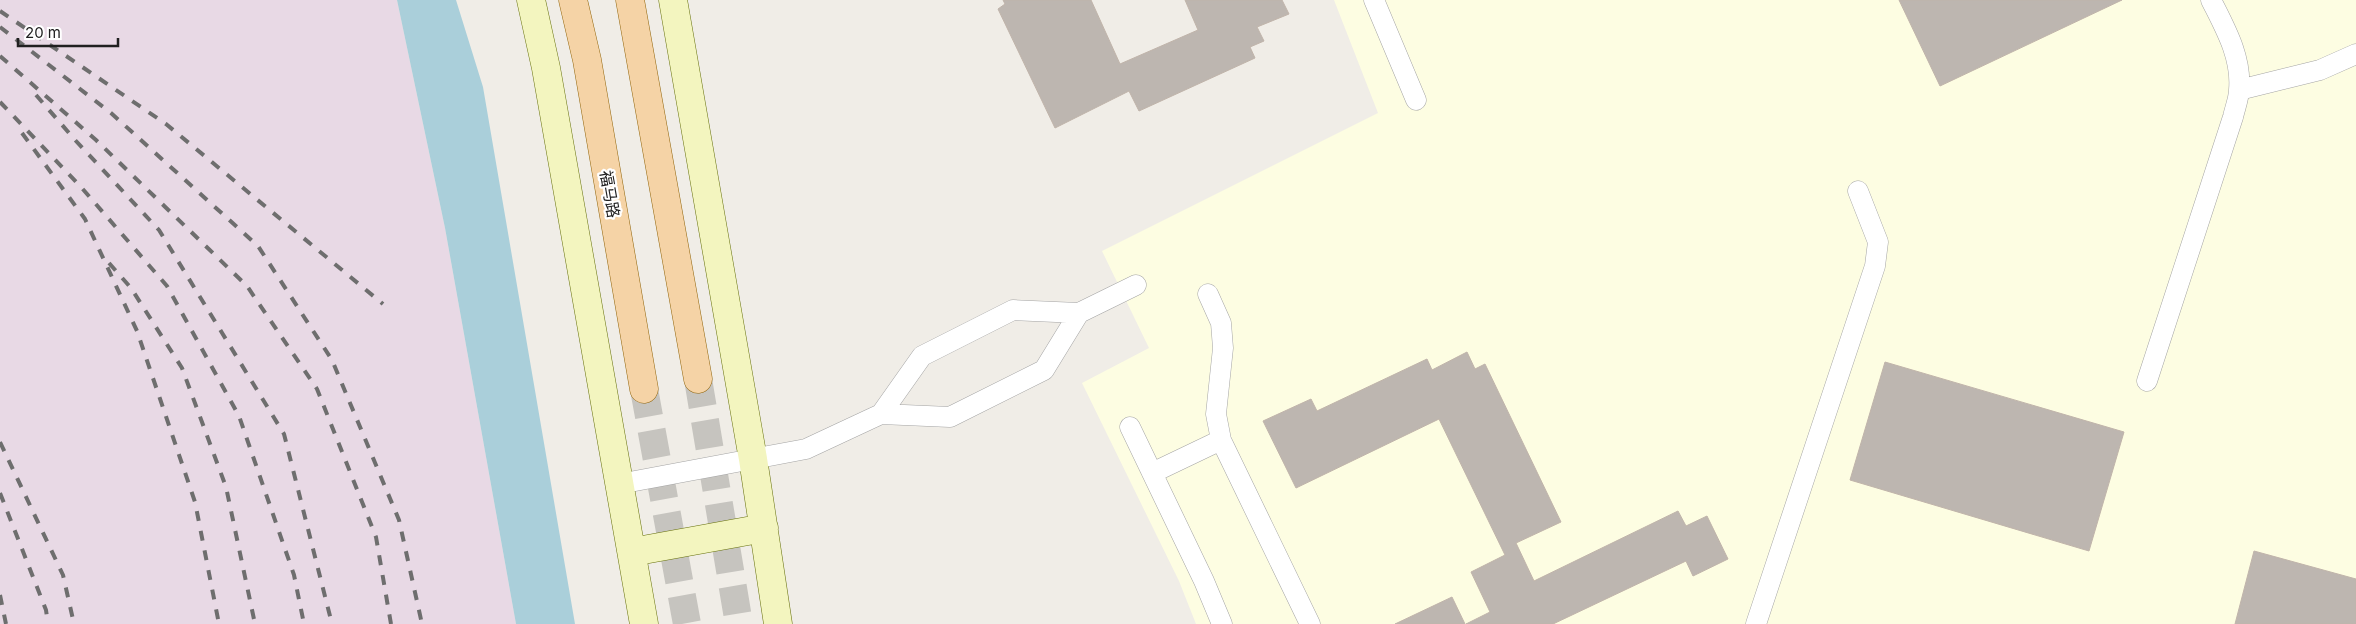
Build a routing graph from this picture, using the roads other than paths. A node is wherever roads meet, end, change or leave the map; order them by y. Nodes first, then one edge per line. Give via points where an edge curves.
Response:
1 (531, 0) edge
2 (573, 0) edge
3 (630, 0) edge
4 (673, 0) edge
5 (1374, 0) edge
6 (2211, 0) edge
7 (2356, 54) edge
8 (2239, 90) junction
9 (1416, 100) dead end
10 (1858, 191) dead end
11 (1136, 285) dead end
12 (1208, 294) dead end
13 (1079, 313) junction
14 (698, 379) tunnel mouth
15 (2147, 381) dead end
16 (644, 389) tunnel mouth
17 (880, 414) junction
18 (1130, 427) dead end
19 (1222, 440) junction
20 (753, 459) junction
21 (1152, 473) junction
22 (619, 484) junction
23 (764, 528) junction
24 (632, 552) junction
25 (644, 624) edge
26 (778, 624) edge
27 (1222, 624) edge
28 (1310, 624) edge
29 (1756, 624) edge

1 - 22 main road
2 - 16 main road, 福马路 via 587,60
3 - 14 main road
4 - 20 main road
5 - 9 lane
6 - 8 lane via 2232,44
7 - 8 lane via 2320,70
8 - 15 lane
10 - 29 lane via 1878,242 1874,266
11 - 13 lane
12 - 19 lane via 1221,323 1224,348 1216,414
13 - 17 lane via 1013,310 922,356
13 - 17 lane via 1044,370 950,417
17 - 20 lane via 806,449
18 - 21 lane
19 - 21 lane
19 - 28 lane
20 - 22 lane
20 - 23 main road
21 - 27 lane
22 - 24 main road
23 - 24 main road
23 - 26 main road
24 - 25 main road

